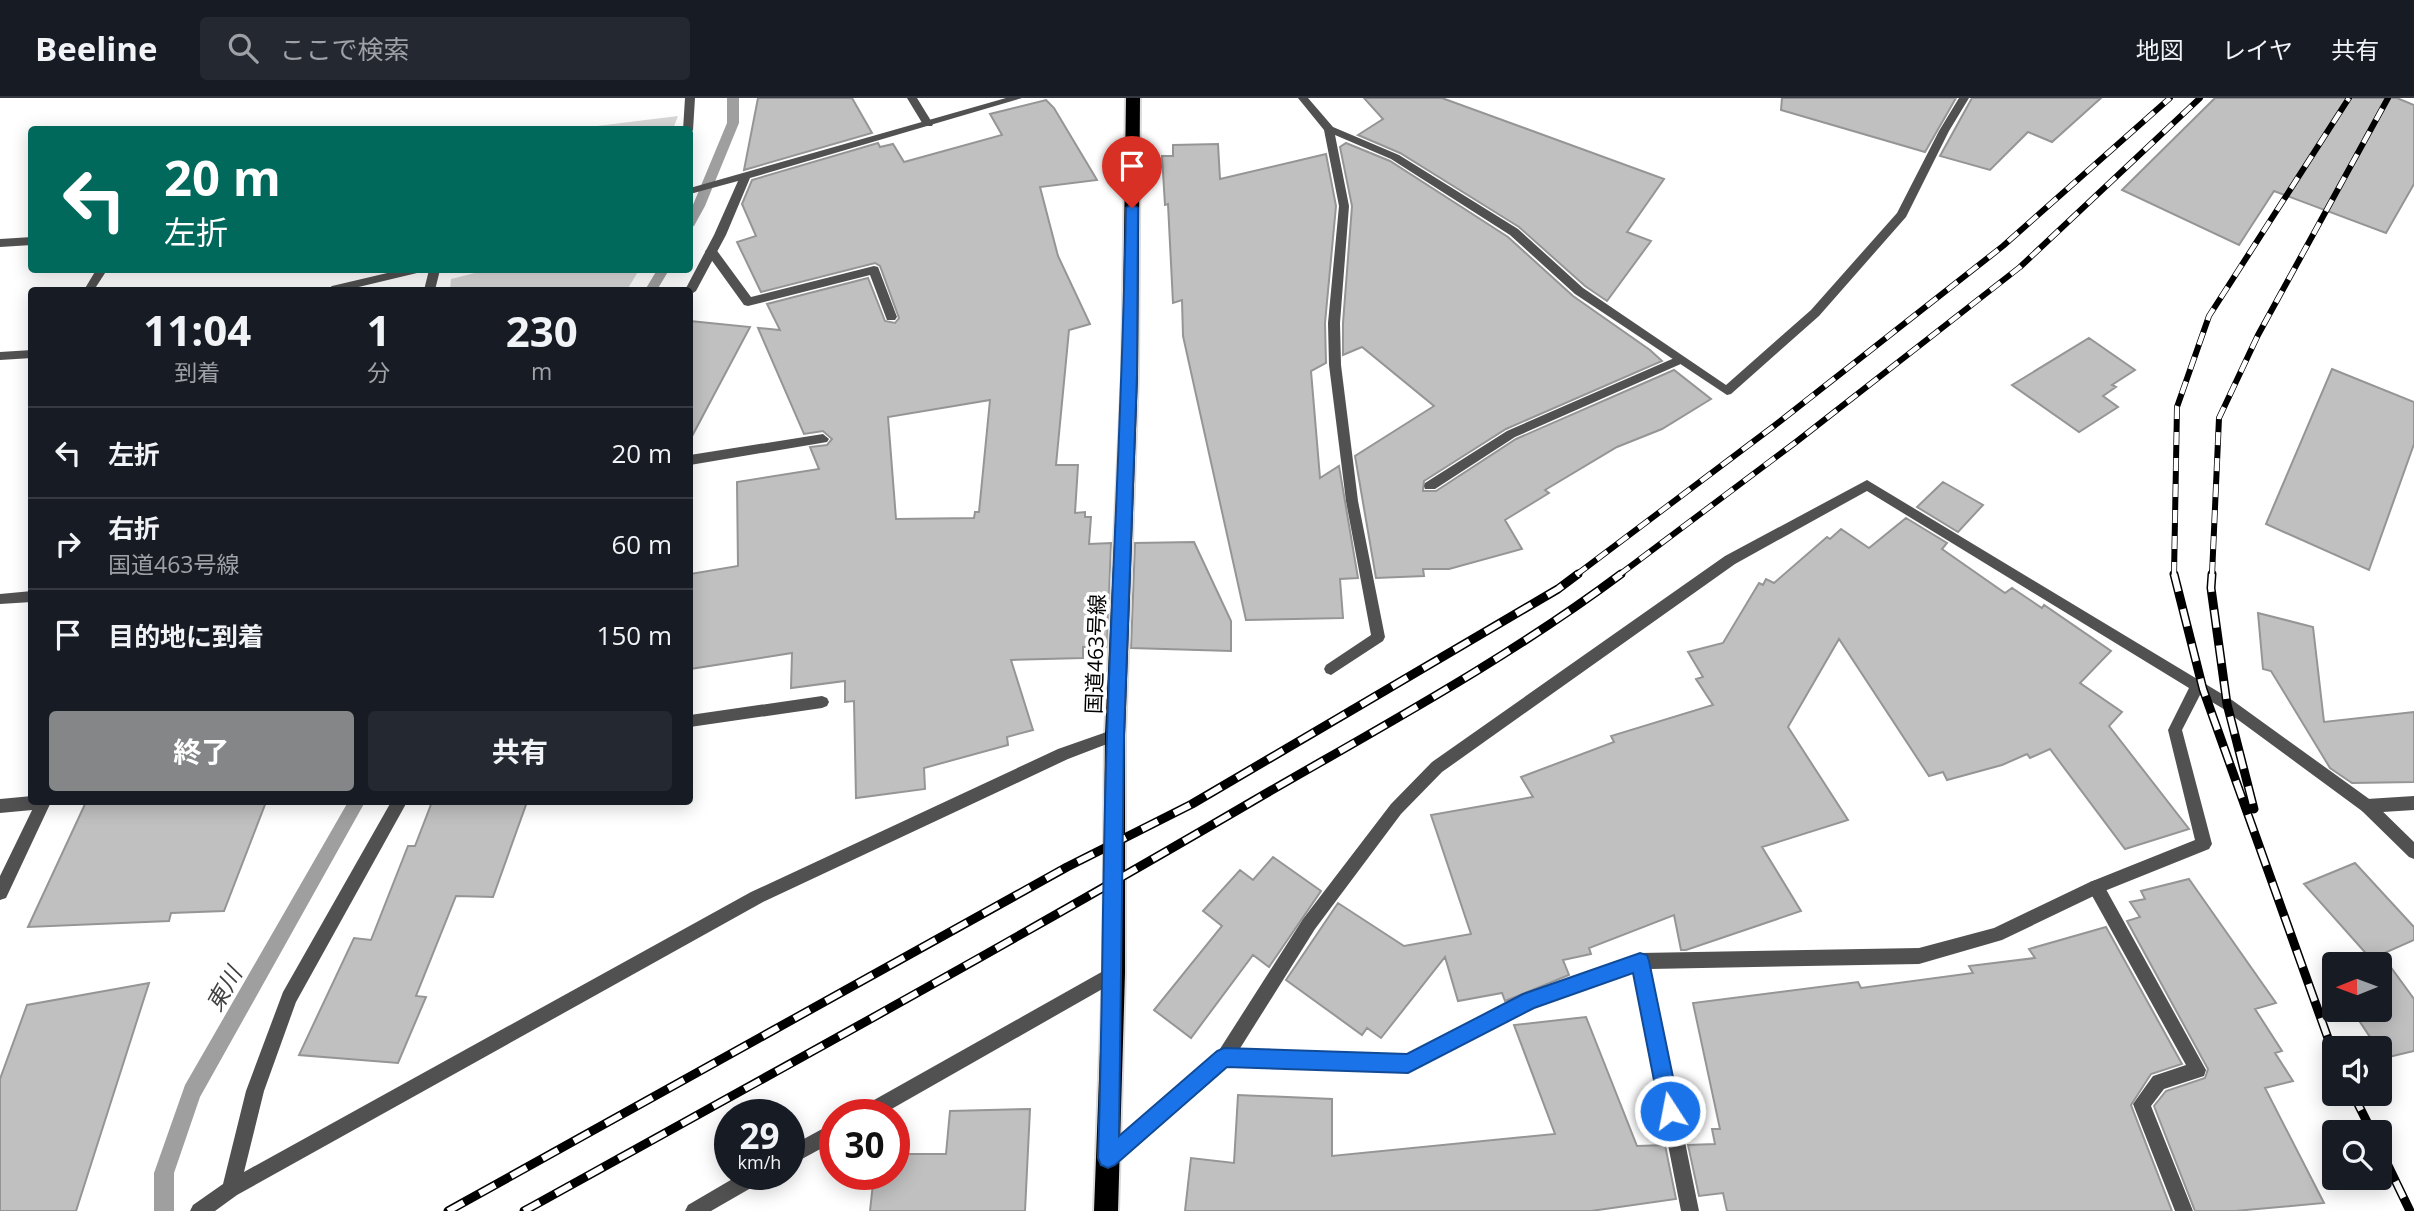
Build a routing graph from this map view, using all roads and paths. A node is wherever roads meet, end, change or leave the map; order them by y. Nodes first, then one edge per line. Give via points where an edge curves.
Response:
1 (690, 98) edge
2 (912, 98) edge
3 (1017, 98) edge
4 (1133, 98) edge
5 (1303, 98) edge
6 (1964, 98) edge
7 (928, 124) junction
8 (688, 126) edge
9 (1329, 129) junction
10 (746, 176) junction
11 (693, 190) edge
12 (28, 241) edge
13 (0, 243) edge
14 (711, 251) junction
15 (401, 273) edge
16 (344, 287) edge
17 (692, 287) edge
18 (891, 317) dead end
19 (28, 355) edge
20 (0, 356) edge
21 (1679, 360) junction
22 (822, 439) dead end
23 (693, 460) edge
24 (1430, 486) dead end
25 (28, 596) edge
26 (0, 599) edge
27 (1331, 669) dead end
28 (2197, 686) junction
29 (822, 702) dead end
30 (693, 721) edge
31 (1115, 735) junction
32 (28, 803) edge
33 (2414, 803) edge
34 (42, 805) edge
35 (397, 805) edge
36 (0, 806) edge
37 (2367, 806) junction
38 (2414, 852) edge
39 (2096, 887) junction
40 (0, 893) edge
41 (1640, 961) junction
42 (1114, 974) junction
43 (1224, 1058) junction
44 (892, 1099) edge
45 (1108, 1158) junction
46 (231, 1189) junction
47 (731, 1190) edge
48 (199, 1211) edge
49 (694, 1211) edge
50 (1106, 1211) edge
51 (1690, 1211) edge
52 (2184, 1211) edge

1 - 8 street
2 - 7 street
3 - 7 street
4 - 31 highway, 国道463号線 via 1130,374
5 - 9 street
6 - 21 street via 1902,215 1815,313 1727,391
7 - 10 street
9 - 21 street via 1395,157 1514,232 1579,291
9 - 27 street via 1344,206 1335,365 1352,501 1378,637
10 - 11 street
10 - 14 street
12 - 13 street
14 - 17 street
14 - 18 street via 748,302 874,270
15 - 16 street
19 - 20 street
21 - 24 street via 1511,434
22 - 23 street
25 - 26 street
28 - 37 street
28 - 39 street via 2175,730 2204,844
28 - 43 street via 1867,485 1730,560 1437,767 1396,809 1309,924
29 - 30 street
31 - 42 highway, 国道463号線
31 - 46 street via 1063,754 757,897
32 - 36 street
33 - 37 street
34 - 40 street
35 - 46 street via 289,998 255,1091
37 - 38 street
39 - 41 street via 1996,936 1919,956
39 - 52 street via 2198,1070 2159,1082 2142,1104
41 - 43 street via 1530,1000 1408,1063
41 - 51 street
42 - 44 street
42 - 45 highway, 国道463号線
43 - 45 street
45 - 50 highway, 国道463号線
46 - 48 street
47 - 49 street

